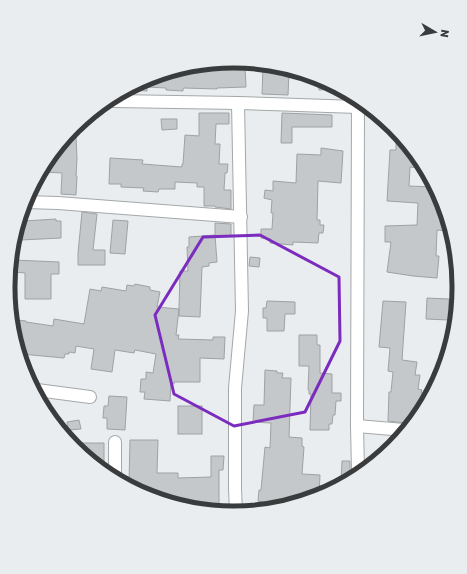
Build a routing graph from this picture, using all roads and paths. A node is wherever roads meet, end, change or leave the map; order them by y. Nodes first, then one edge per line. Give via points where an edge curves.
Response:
1 (119, 101) edge
2 (238, 103) junction
3 (356, 106) edge
4 (358, 107) edge
5 (32, 202) edge
6 (241, 217) junction
7 (41, 391) edge
8 (90, 397) dead end
9 (357, 426) junction
10 (399, 430) edge
11 (115, 442) dead end
12 (358, 467) edge
13 (115, 471) edge
14 (236, 506) edge

1 - 2 street
2 - 3 street
2 - 6 street
4 - 9 street
5 - 6 street
6 - 14 street via 242,311 235,388
7 - 8 street
9 - 10 street
9 - 12 street
11 - 13 street

